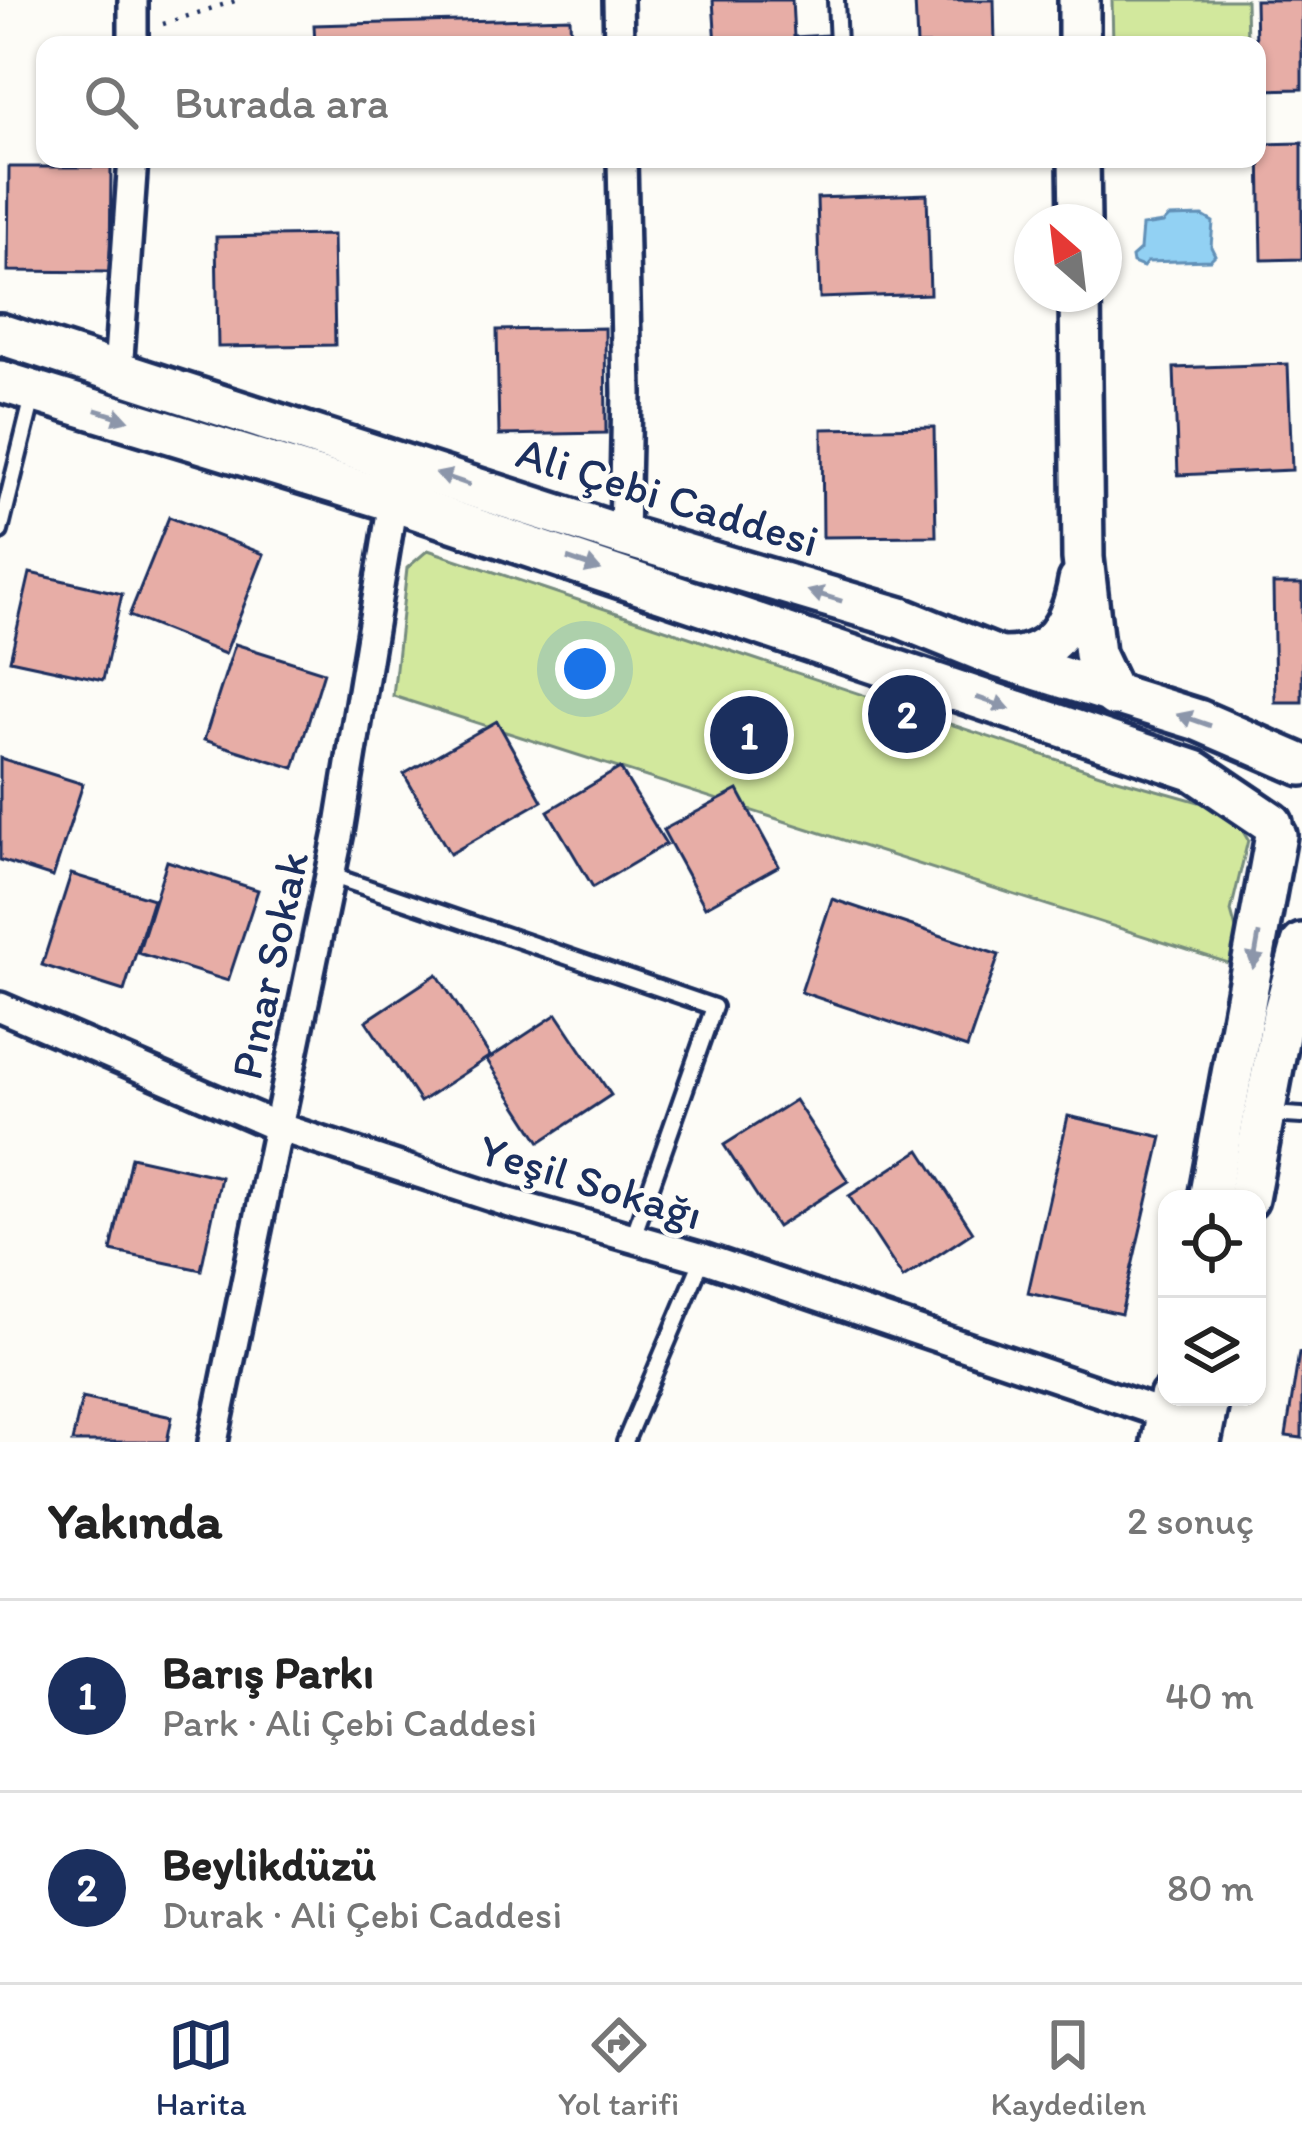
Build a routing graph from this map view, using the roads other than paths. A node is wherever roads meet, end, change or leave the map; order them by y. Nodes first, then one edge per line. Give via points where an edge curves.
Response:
1 (133, 0) edge
2 (619, 0) edge
3 (836, 0) edge
4 (1079, 0) edge
5 (133, 36) edge
6 (620, 36) edge
7 (838, 36) edge
8 (1079, 36) edge
9 (132, 168) edge
10 (622, 168) edge
11 (1079, 168) edge
12 (1080, 204) edge
13 (1080, 312) edge
14 (0, 334) edge
15 (118, 373) junction
16 (17, 386) edge
17 (393, 501) junction
18 (0, 531) edge
19 (625, 536) junction
20 (1083, 558) junction
21 (1000, 658) junction
22 (1114, 696) junction
23 (1302, 767) edge
24 (1283, 837) edge
25 (330, 875) junction
26 (1302, 944) edge
27 (0, 1007) edge
28 (1283, 1115) edge
29 (278, 1127) junction
30 (1211, 1190) edge
31 (1252, 1190) edge
32 (633, 1237) junction
33 (703, 1258) junction
34 (1207, 1406) edge
35 (1166, 1418) edge
36 (212, 1442) edge
37 (625, 1442) edge
38 (1200, 1442) edge

1 - 5 street
2 - 6 street
3 - 7 lane
4 - 8 main road
9 - 15 street
10 - 19 street
11 - 12 main road
13 - 20 main road
14 - 15 main road, Ali Çebi Caddesi
19 -> 15 main road, Ali Çebi Caddesi
16 -> 17 main road, Ali Çebi Caddesi
16 - 18 lane
17 -> 24 main road, Ali Çebi Caddesi via 1195,771
17 - 25 street, Pınar Sokak
21 -> 19 main road, Ali Çebi Caddesi via 901,619
20 - 21 main road via 1076,602 1053,643
20 - 22 main road via 1094,654
21 - 22 main road, Ali Çebi Caddesi
23 -> 22 main road, Ali Çebi Caddesi via 1198,720
23 - 24 main road, Ali Çebi Caddesi via 1273,797
24 -> 30 main road
25 - 29 street, Pınar Sokak
25 - 32 lane via 714,1007
26 - 28 main road via 1282,1014
27 - 29 street, Yeşil Sokağı
28 - 31 main road
29 - 32 street, Yeşil Sokağı
29 - 36 street, Pınar Sokak
32 - 33 street, Yeşil Sokağı
33 - 35 street, Yeşil Sokağı
33 - 37 lane
34 - 38 main road

